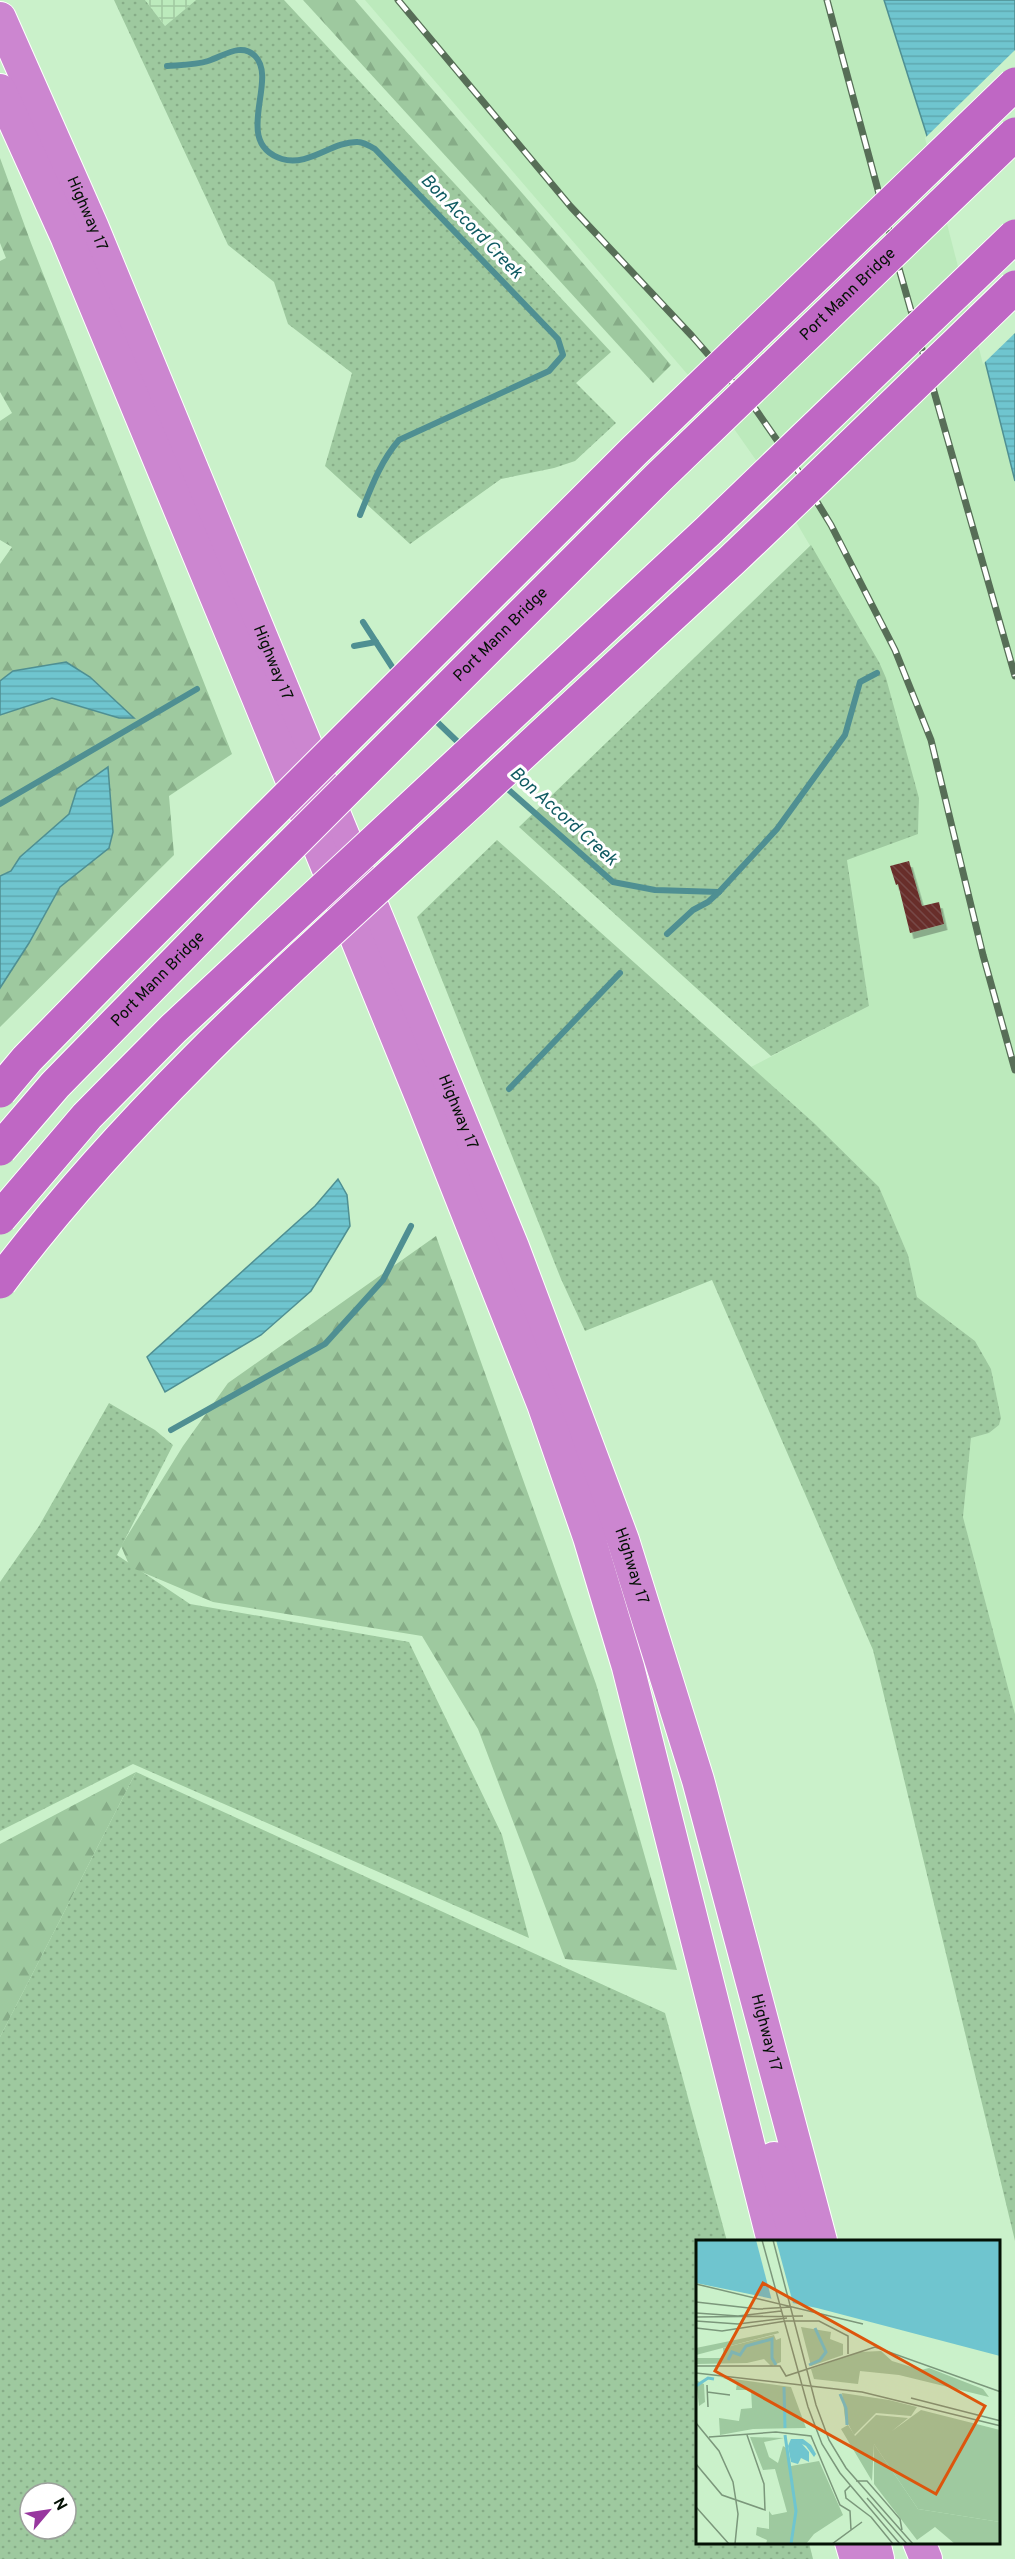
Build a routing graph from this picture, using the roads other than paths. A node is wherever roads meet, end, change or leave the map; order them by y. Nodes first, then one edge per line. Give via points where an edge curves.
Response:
1 (0, 18) edge
2 (1015, 84) edge
3 (0, 90) edge
4 (1015, 134) edge
5 (1015, 236) edge
6 (1015, 287) edge
7 (0, 1091) edge
8 (0, 1149) edge
9 (0, 1218) edge
10 (0, 1282) edge
11 (698, 1946) junction
12 (815, 2239) edge
13 (773, 2240) edge
14 (852, 2544) edge
15 (874, 2544) edge
16 (899, 2544) edge
17 (920, 2544) edge
18 (856, 2559) edge
19 (878, 2559) edge
20 (903, 2559) edge
21 (926, 2559) edge

1 - 12 highway, Highway 17 via 93,228 513,1247 623,1540 698,1780
2 - 7 highway, bridge via 617,468 114,970
3 - 11 highway, Highway 17 via 67,238 258,698 543,1404 628,1667
4 - 8 highway, Port Mann Bridge, bridge via 658,477 140,996
5 - 9 highway, bridge via 708,531 173,1029 87,1116
6 - 10 highway, bridge via 734,558 200,1056 115,1142 38,1231
11 - 12 highway via 749,2064
11 - 13 highway, Highway 17
14 - 18 highway
15 - 19 highway
16 - 20 highway
17 - 21 highway

